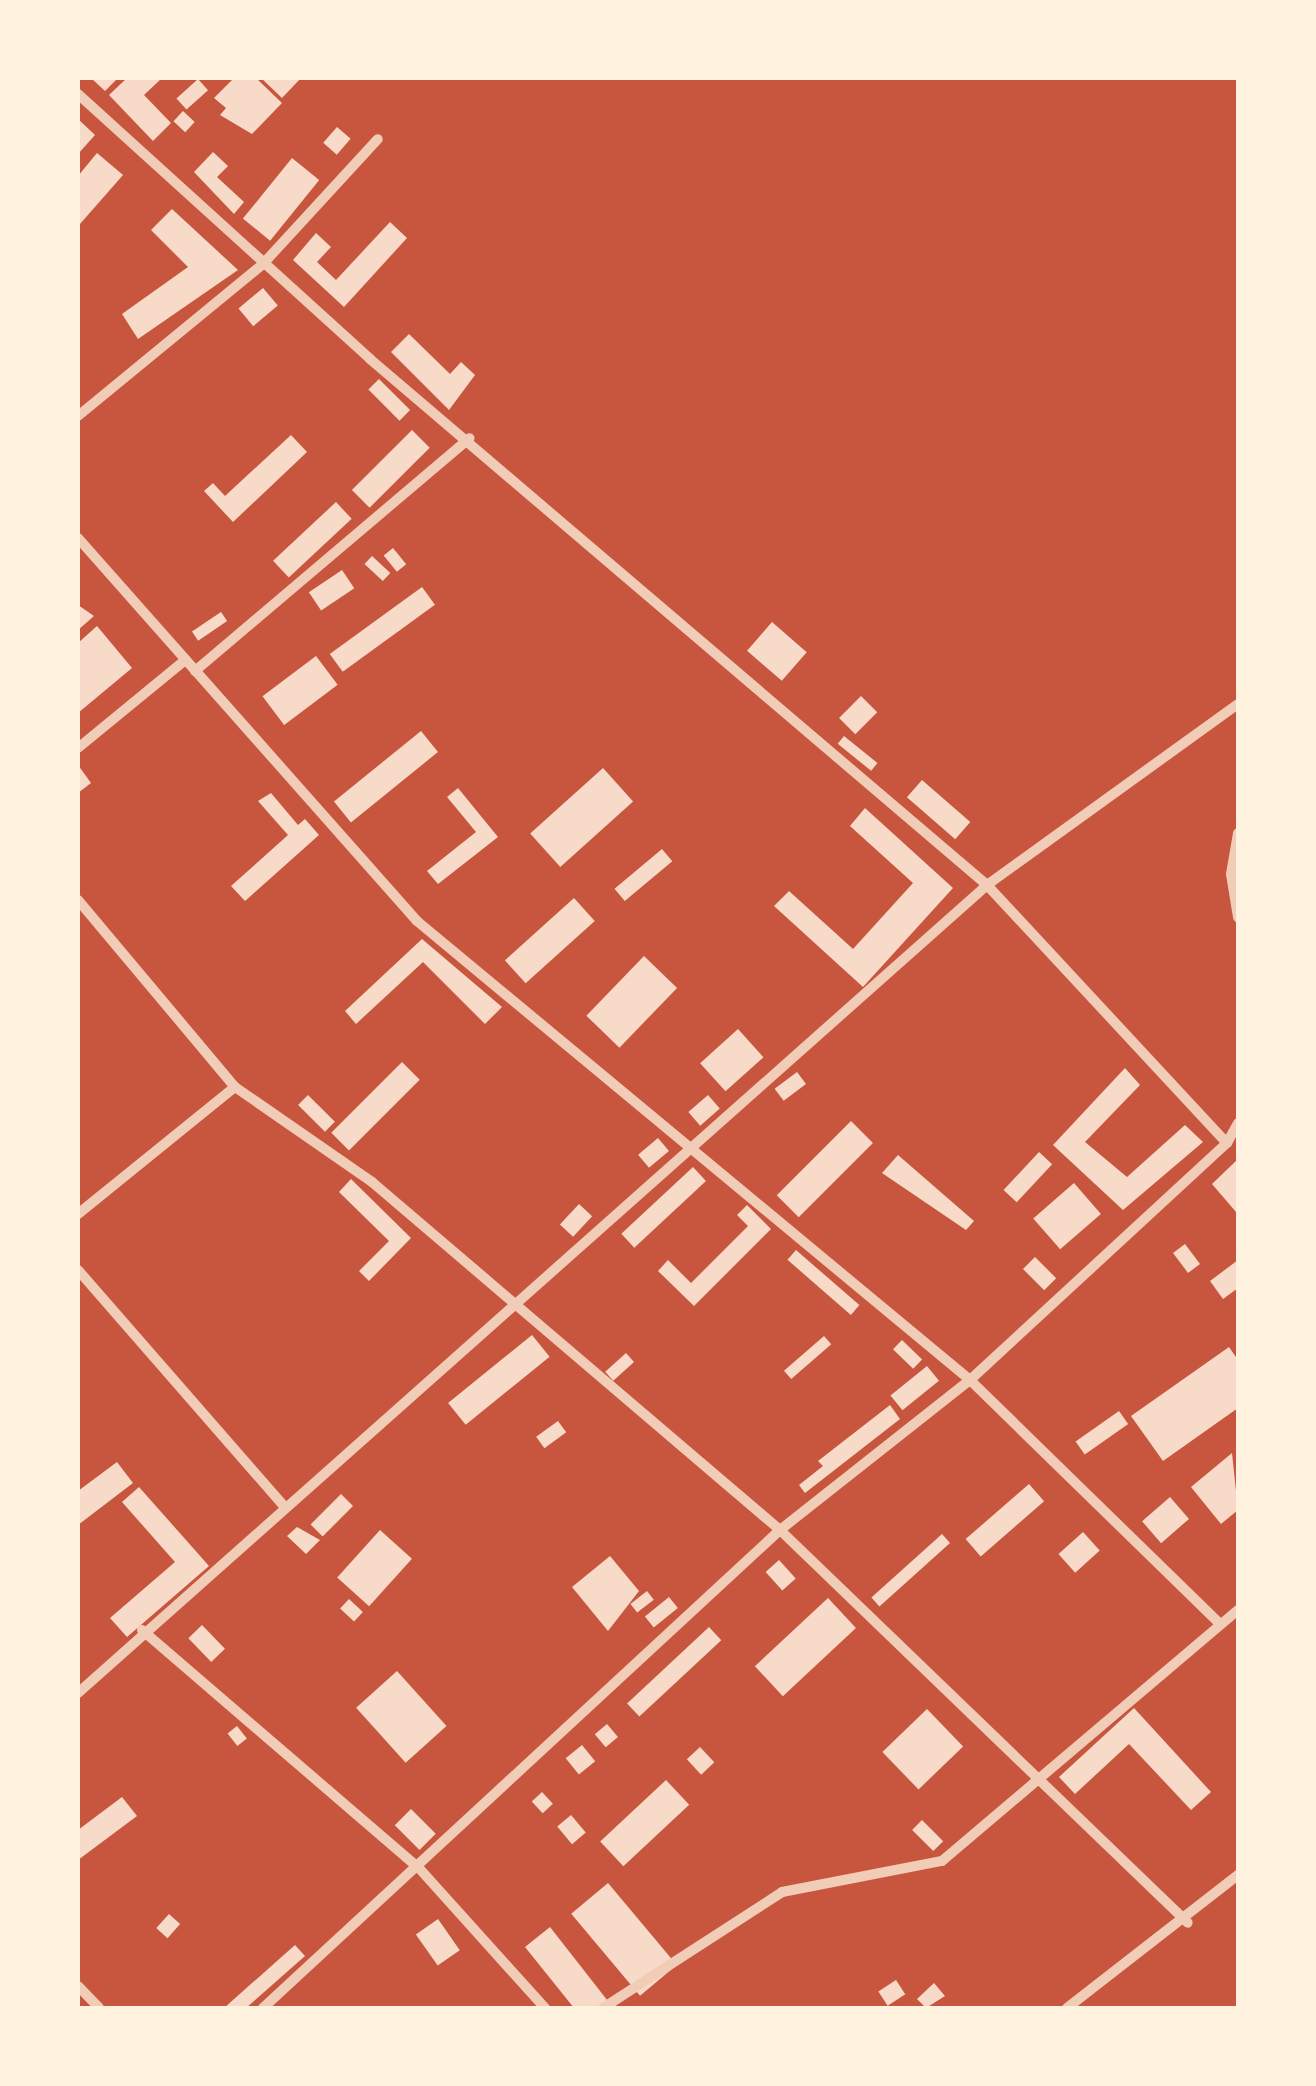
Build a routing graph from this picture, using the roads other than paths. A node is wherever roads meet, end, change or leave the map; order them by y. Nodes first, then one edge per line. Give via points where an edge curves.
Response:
1 (78, 94) edge
2 (378, 139) dead end
3 (262, 265) junction
4 (78, 416) edge
5 (470, 438) junction
6 (78, 538) edge
7 (185, 660) junction
8 (195, 671) junction
9 (1238, 704) edge
10 (78, 748) edge
11 (1238, 833) edge
12 (987, 885) junction
13 (78, 900) edge
14 (1238, 917) edge
15 (235, 1087) junction
16 (1238, 1123) edge
17 (1227, 1143) junction
18 (691, 1146) junction
19 (78, 1214) edge
20 (78, 1270) edge
21 (512, 1310) junction
22 (970, 1380) junction
23 (285, 1507) junction
24 (780, 1530) junction
25 (1238, 1610) edge
26 (1217, 1621) junction
27 (142, 1630) junction
28 (78, 1693) edge
29 (1037, 1780) junction
30 (418, 1867) junction
31 (1238, 1875) edge
32 (1188, 1923) junction
33 (78, 1986) edge
34 (99, 2008) edge
35 (263, 2008) edge
36 (546, 2008) edge
37 (604, 2008) edge
38 (1067, 2008) edge

1 - 3 street
2 - 3 street
3 - 4 street
3 - 5 street
5 - 8 street
5 - 12 street
6 - 7 street
7 - 8 street
7 - 10 street
8 - 18 street via 416,921
9 - 12 street
11 - 14 street via 1231,874
12 - 17 street
12 - 18 street
13 - 15 street
15 - 19 street
15 - 21 street via 372,1182
16 - 17 street
17 - 22 street
18 - 21 street
18 - 22 street
20 - 23 street
21 - 23 street
21 - 24 street
22 - 24 street
22 - 26 street
23 - 27 street
24 - 29 street
24 - 30 street
25 - 26 street
26 - 29 street
27 - 28 street
27 - 30 street
29 - 32 street
29 - 37 street via 942,1861 782,1892
30 - 35 street
30 - 36 street
31 - 32 street
32 - 38 street
33 - 34 street

